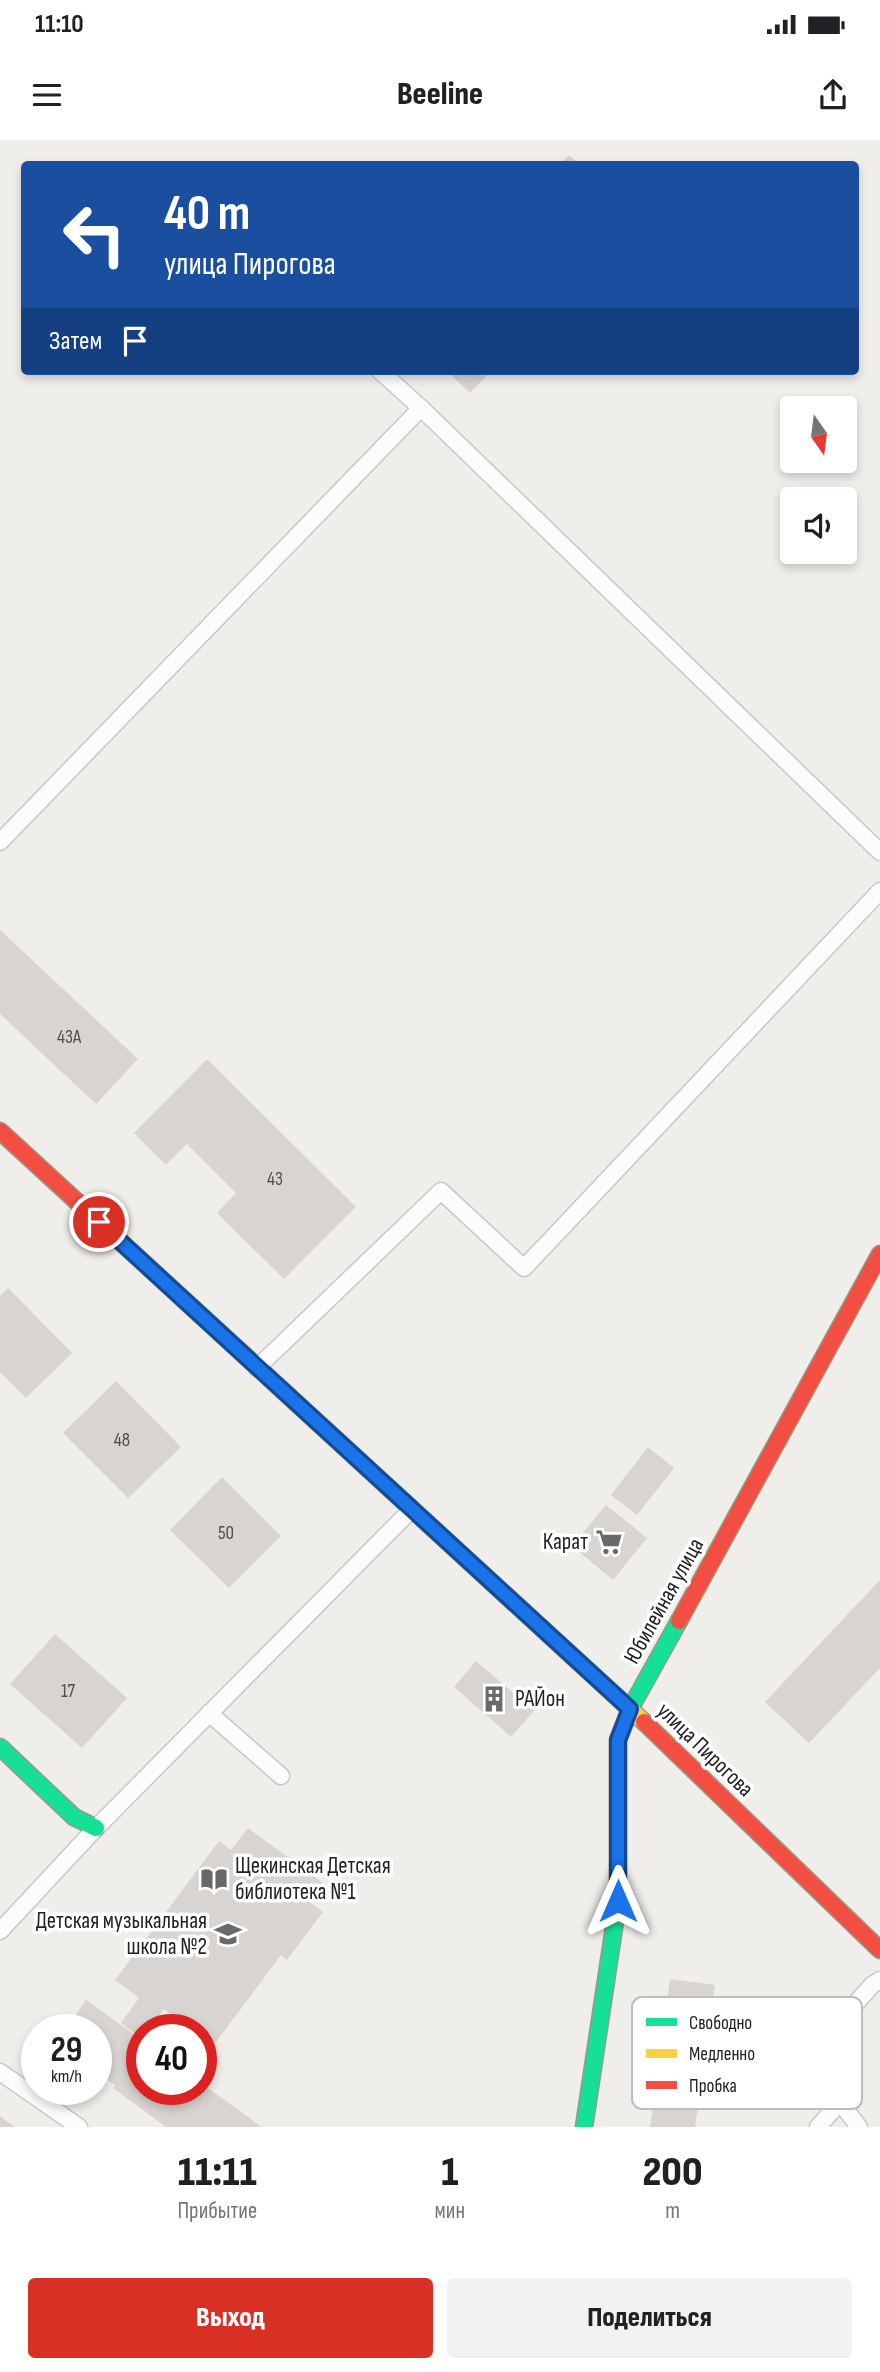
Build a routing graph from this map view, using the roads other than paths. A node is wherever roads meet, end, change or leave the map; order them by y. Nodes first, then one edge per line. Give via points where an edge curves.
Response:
1 (384, 375) edge
2 (421, 408) junction
3 (0, 842) edge
4 (880, 852) edge
5 (880, 891) edge
6 (0, 1131) edge
7 (880, 1254) edge
8 (257, 1368) junction
9 (411, 1510) junction
10 (630, 1709) junction
11 (209, 1713) junction
12 (0, 1747) edge
13 (281, 1776) dead end
14 (96, 1828) junction
15 (0, 1931) edge
16 (880, 1950) edge
17 (880, 1980) edge
18 (861, 1997) edge
19 (0, 2072) edge
20 (834, 2109) edge
21 (844, 2109) edge
22 (73, 2125) edge
23 (584, 2127) edge
24 (818, 2127) edge
25 (859, 2127) edge

1 - 2 lane
2 - 3 lane
2 - 4 lane
5 - 8 lane via 524,1268 441,1191
6 - 8 street, улица Пирогова
7 - 10 street, Юбилейная улица
8 - 9 street, улица Пирогова
9 - 10 street, улица Пирогова
9 - 11 lane
10 - 16 street, улица Пирогова
10 - 23 street, Юбилейная улица via 618,1740 618,1901
11 - 13 lane
11 - 14 lane
12 - 14 street via 74,1817
14 - 15 lane
17 - 18 lane
19 - 22 lane
20 - 24 lane
21 - 25 lane

